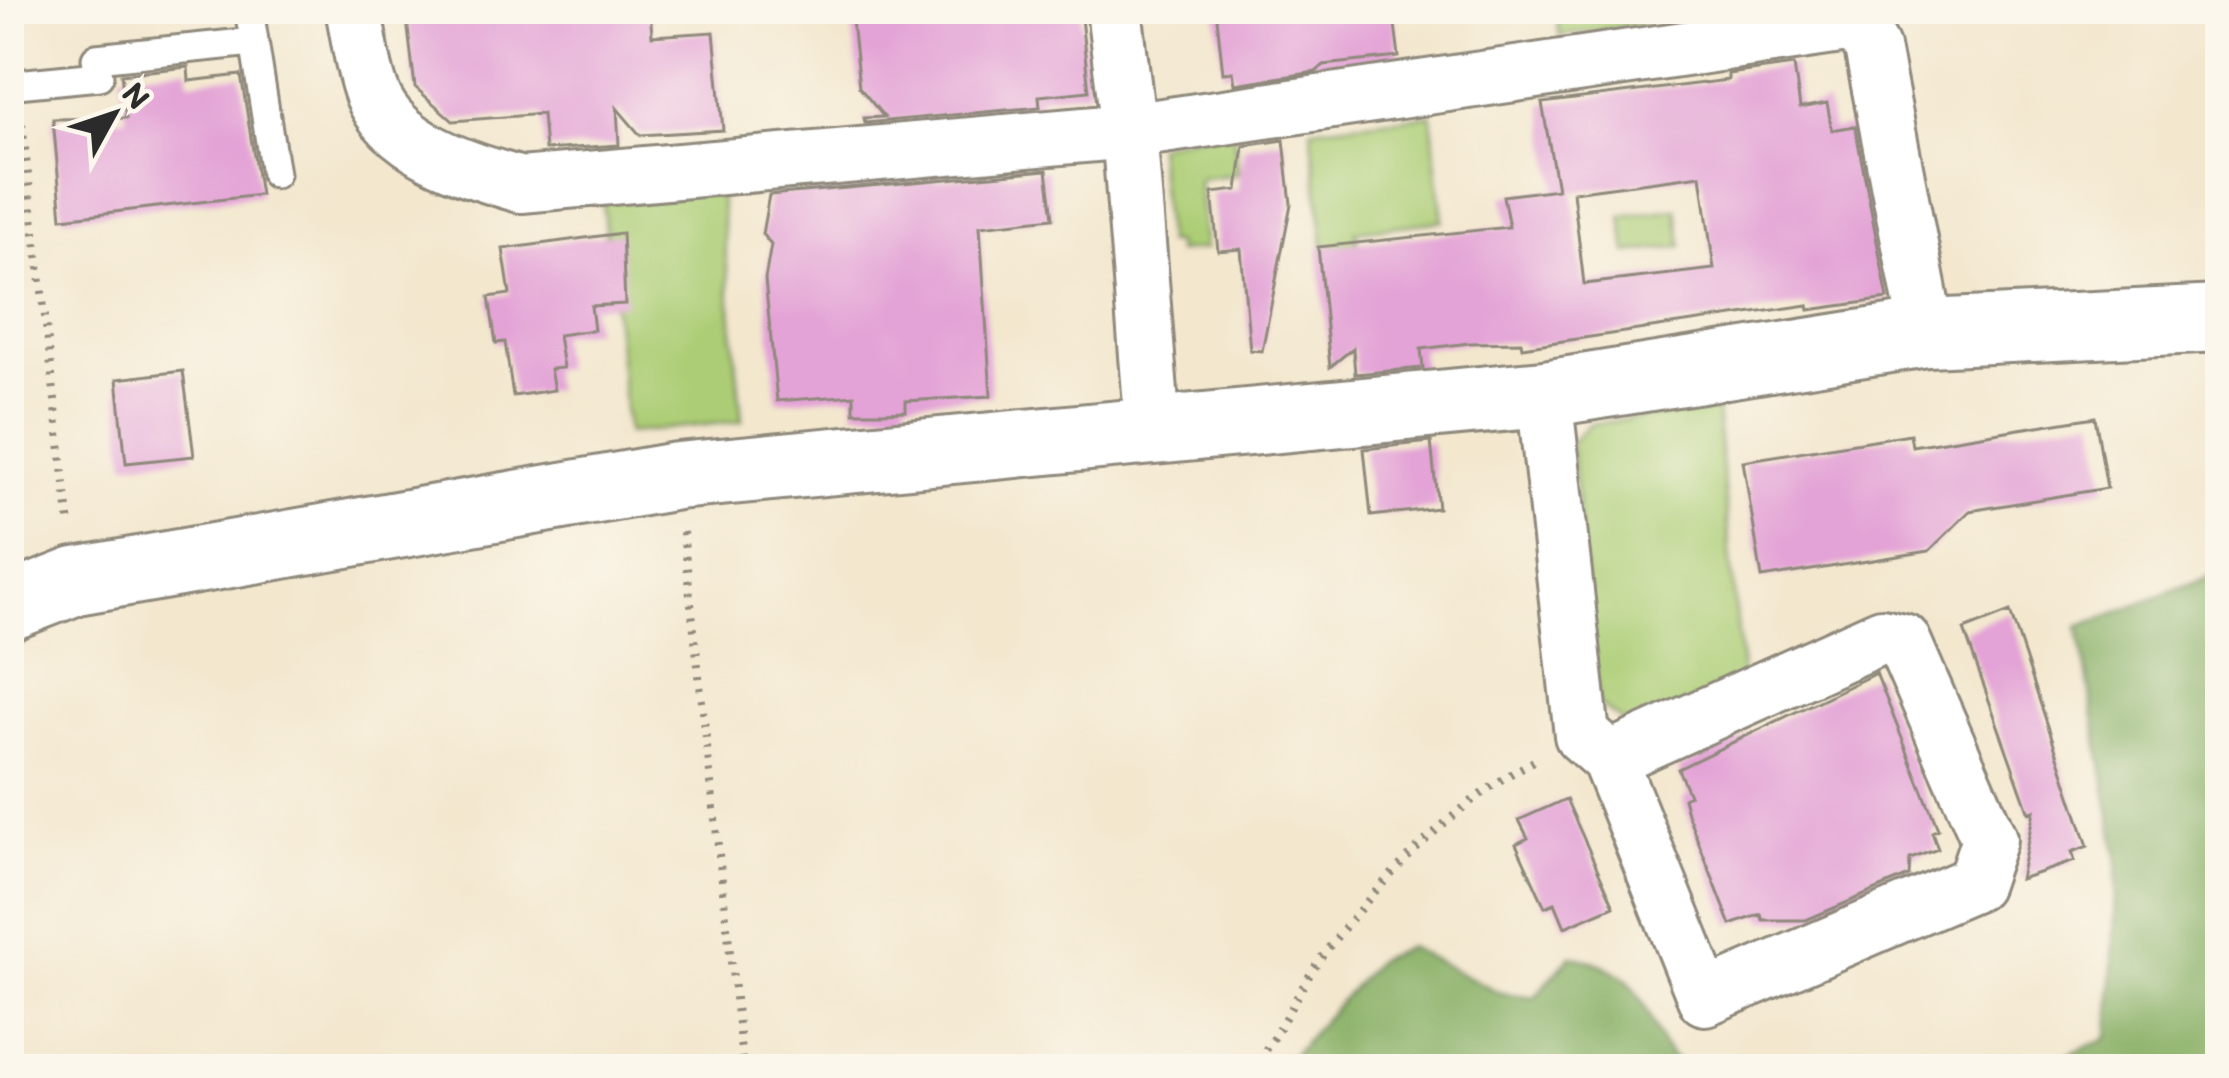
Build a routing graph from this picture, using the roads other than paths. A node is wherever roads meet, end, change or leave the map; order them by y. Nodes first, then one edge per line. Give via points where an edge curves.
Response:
1 (249, 9) edge
2 (353, 9) edge
3 (1114, 9) edge
4 (1852, 16) edge
5 (253, 42) junction
6 (17, 84) road end
7 (1130, 130) junction
8 (275, 174) dead end
9 (2220, 319) edge
10 (1927, 333) junction
11 (1544, 394) junction
12 (1153, 430) junction
13 (9, 607) edge
14 (1596, 747) junction

1 - 5 lane
2 - 7 street via 373,97 406,134 453,165 521,184
3 - 7 street
4 - 7 street
4 - 10 street via 1872,48
5 - 6 lane via 96,58 99,76
5 - 8 lane
7 - 12 street
9 - 10 street
10 - 11 street
11 - 12 street
11 - 14 street
12 - 13 street via 677,476 76,580
14 - 14 street via 1706,998 1974,883 1989,839 1903,641 1882,636

